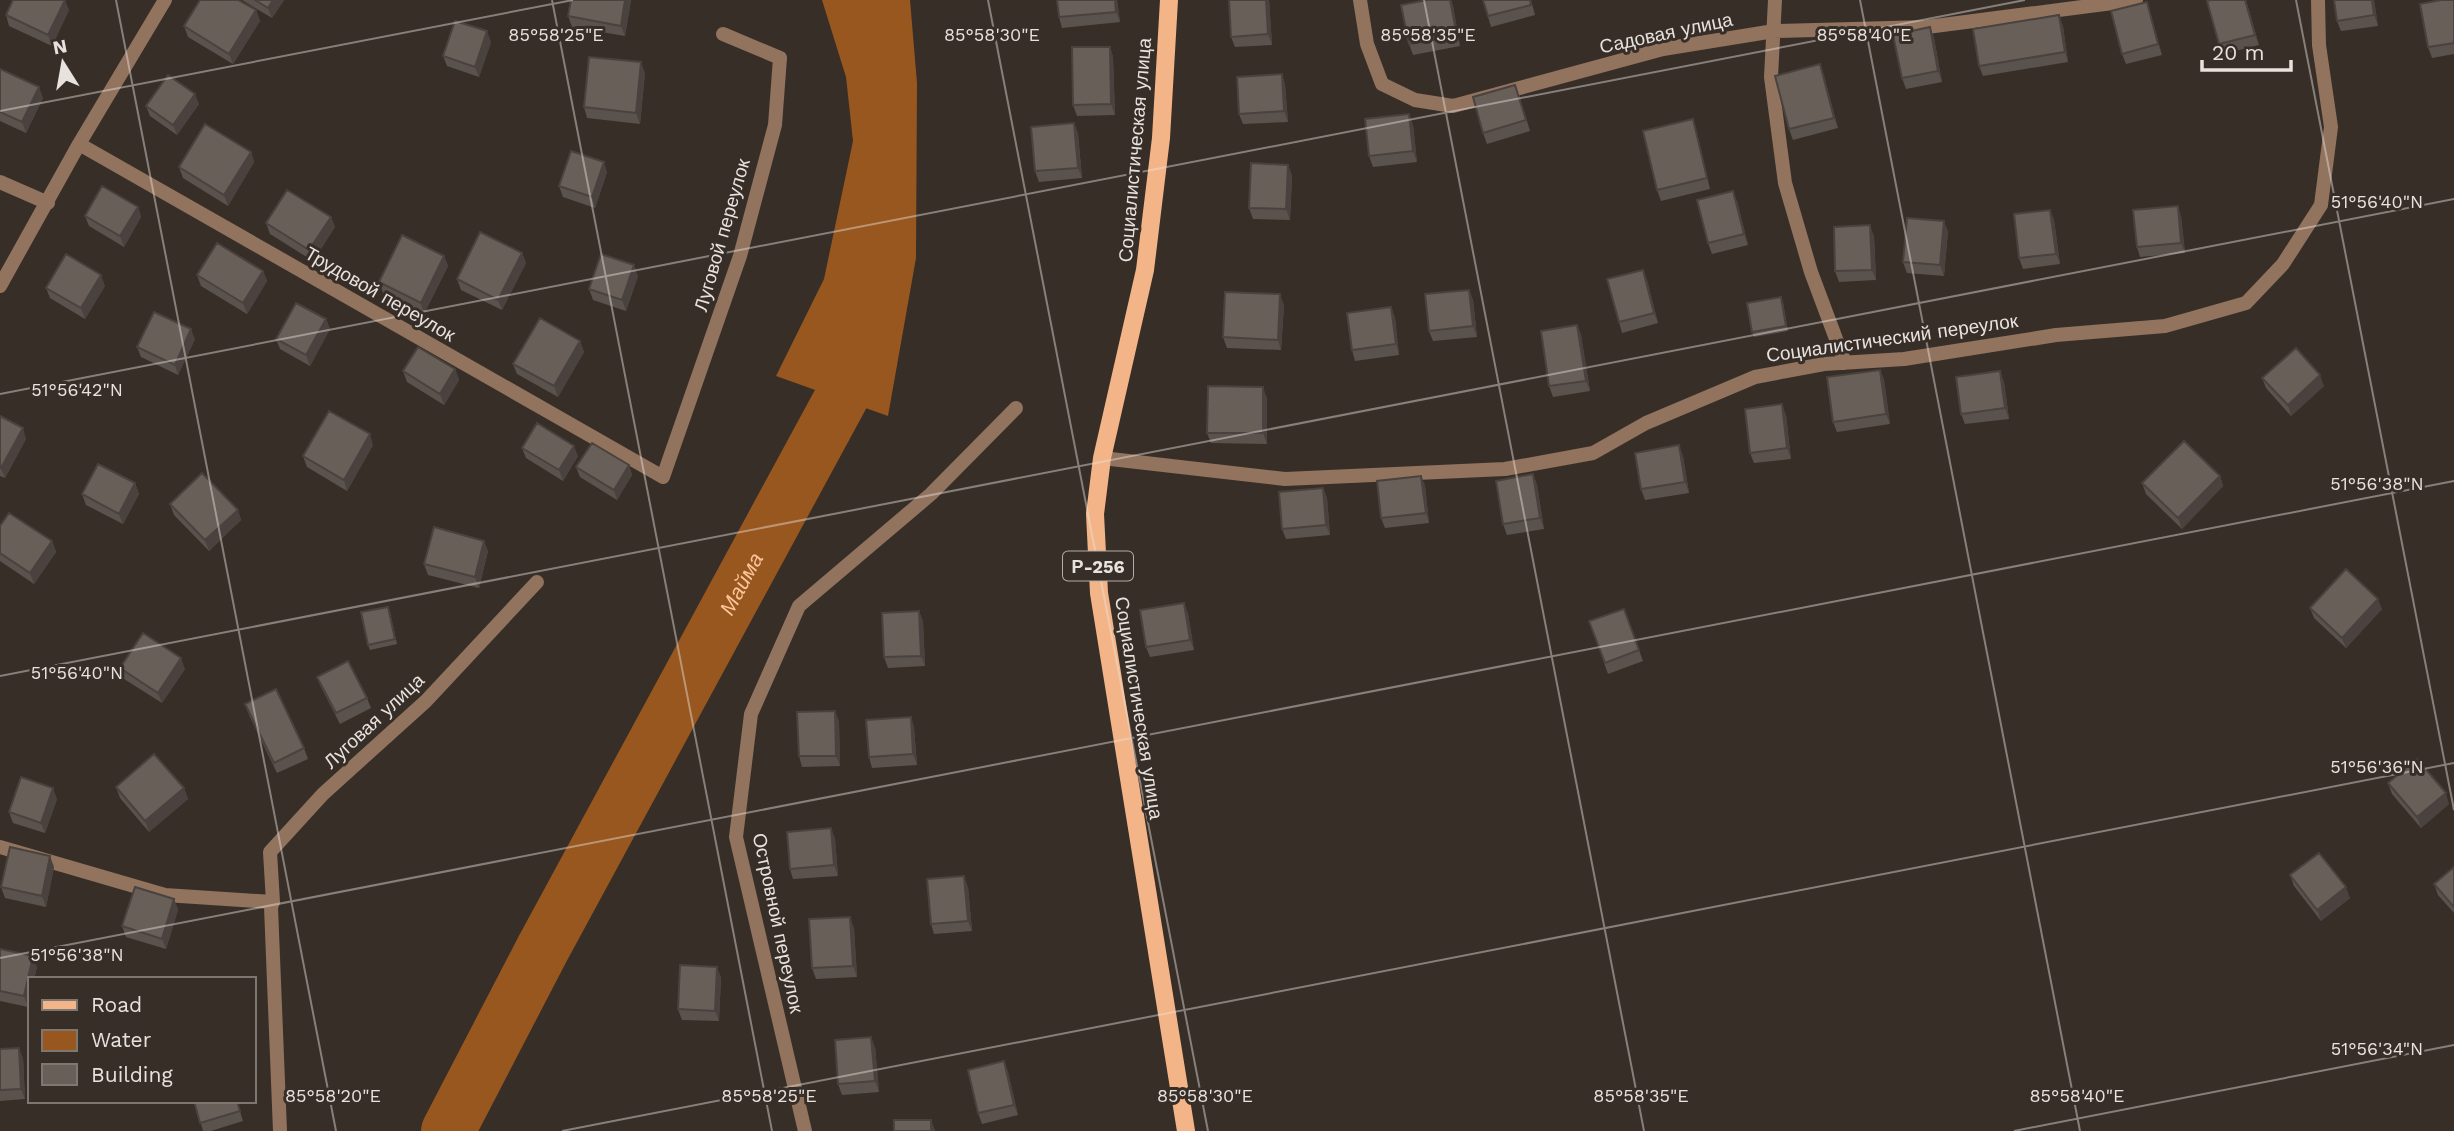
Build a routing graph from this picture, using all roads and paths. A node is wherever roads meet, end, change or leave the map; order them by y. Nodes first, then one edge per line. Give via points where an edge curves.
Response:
1 (165, 0) edge
2 (1169, 0) edge
3 (1360, 0) edge
4 (1775, 0) edge
5 (2136, 0) edge
6 (2318, 0) edge
7 (1774, 31) junction
8 (723, 34) dead end
9 (79, 144) junction
10 (0, 182) edge
11 (48, 203) junction
12 (0, 286) edge
13 (1845, 363) junction
14 (1016, 408) dead end
15 (1102, 458) junction
16 (663, 477) joint
17 (537, 582) dead end
18 (0, 847) edge
19 (274, 902) junction
20 (280, 1131) edge
21 (805, 1131) edge
22 (1186, 1131) edge

1 - 9 street
2 - 15 main road, Социалистическая улица / Р-256 via 1161,138 1145,270
3 - 7 street, Садовая улица via 1367,44 1382,84 1415,100 1454,106 1663,50
4 - 7 street
5 - 7 street, Садовая улица via 1927,27
6 - 13 street, Социалистический переулок via 2319,45 2331,127 2321,205 2283,264 2246,303 2165,326 2056,335 1905,359
7 - 13 street via 1772,77 1785,183
8 - 16 street, Луговой переулок via 780,58 775,125 740,256
9 - 11 street
9 - 16 street, Трудовой переулок
10 - 11 street
11 - 12 street
13 - 15 street, Социалистический переулок via 1755,377 1646,423 1594,453 1505,469 1285,479
14 - 21 street, Островной переулок via 930,494 799,606 751,714 736,837
15 - 22 main road, Социалистическая улица / Р-256 via 1095,514 1099,593
17 - 19 street, Луговая улица via 426,701 323,794 270,852
18 - 19 street via 164,895
19 - 20 street, Луговая улица

